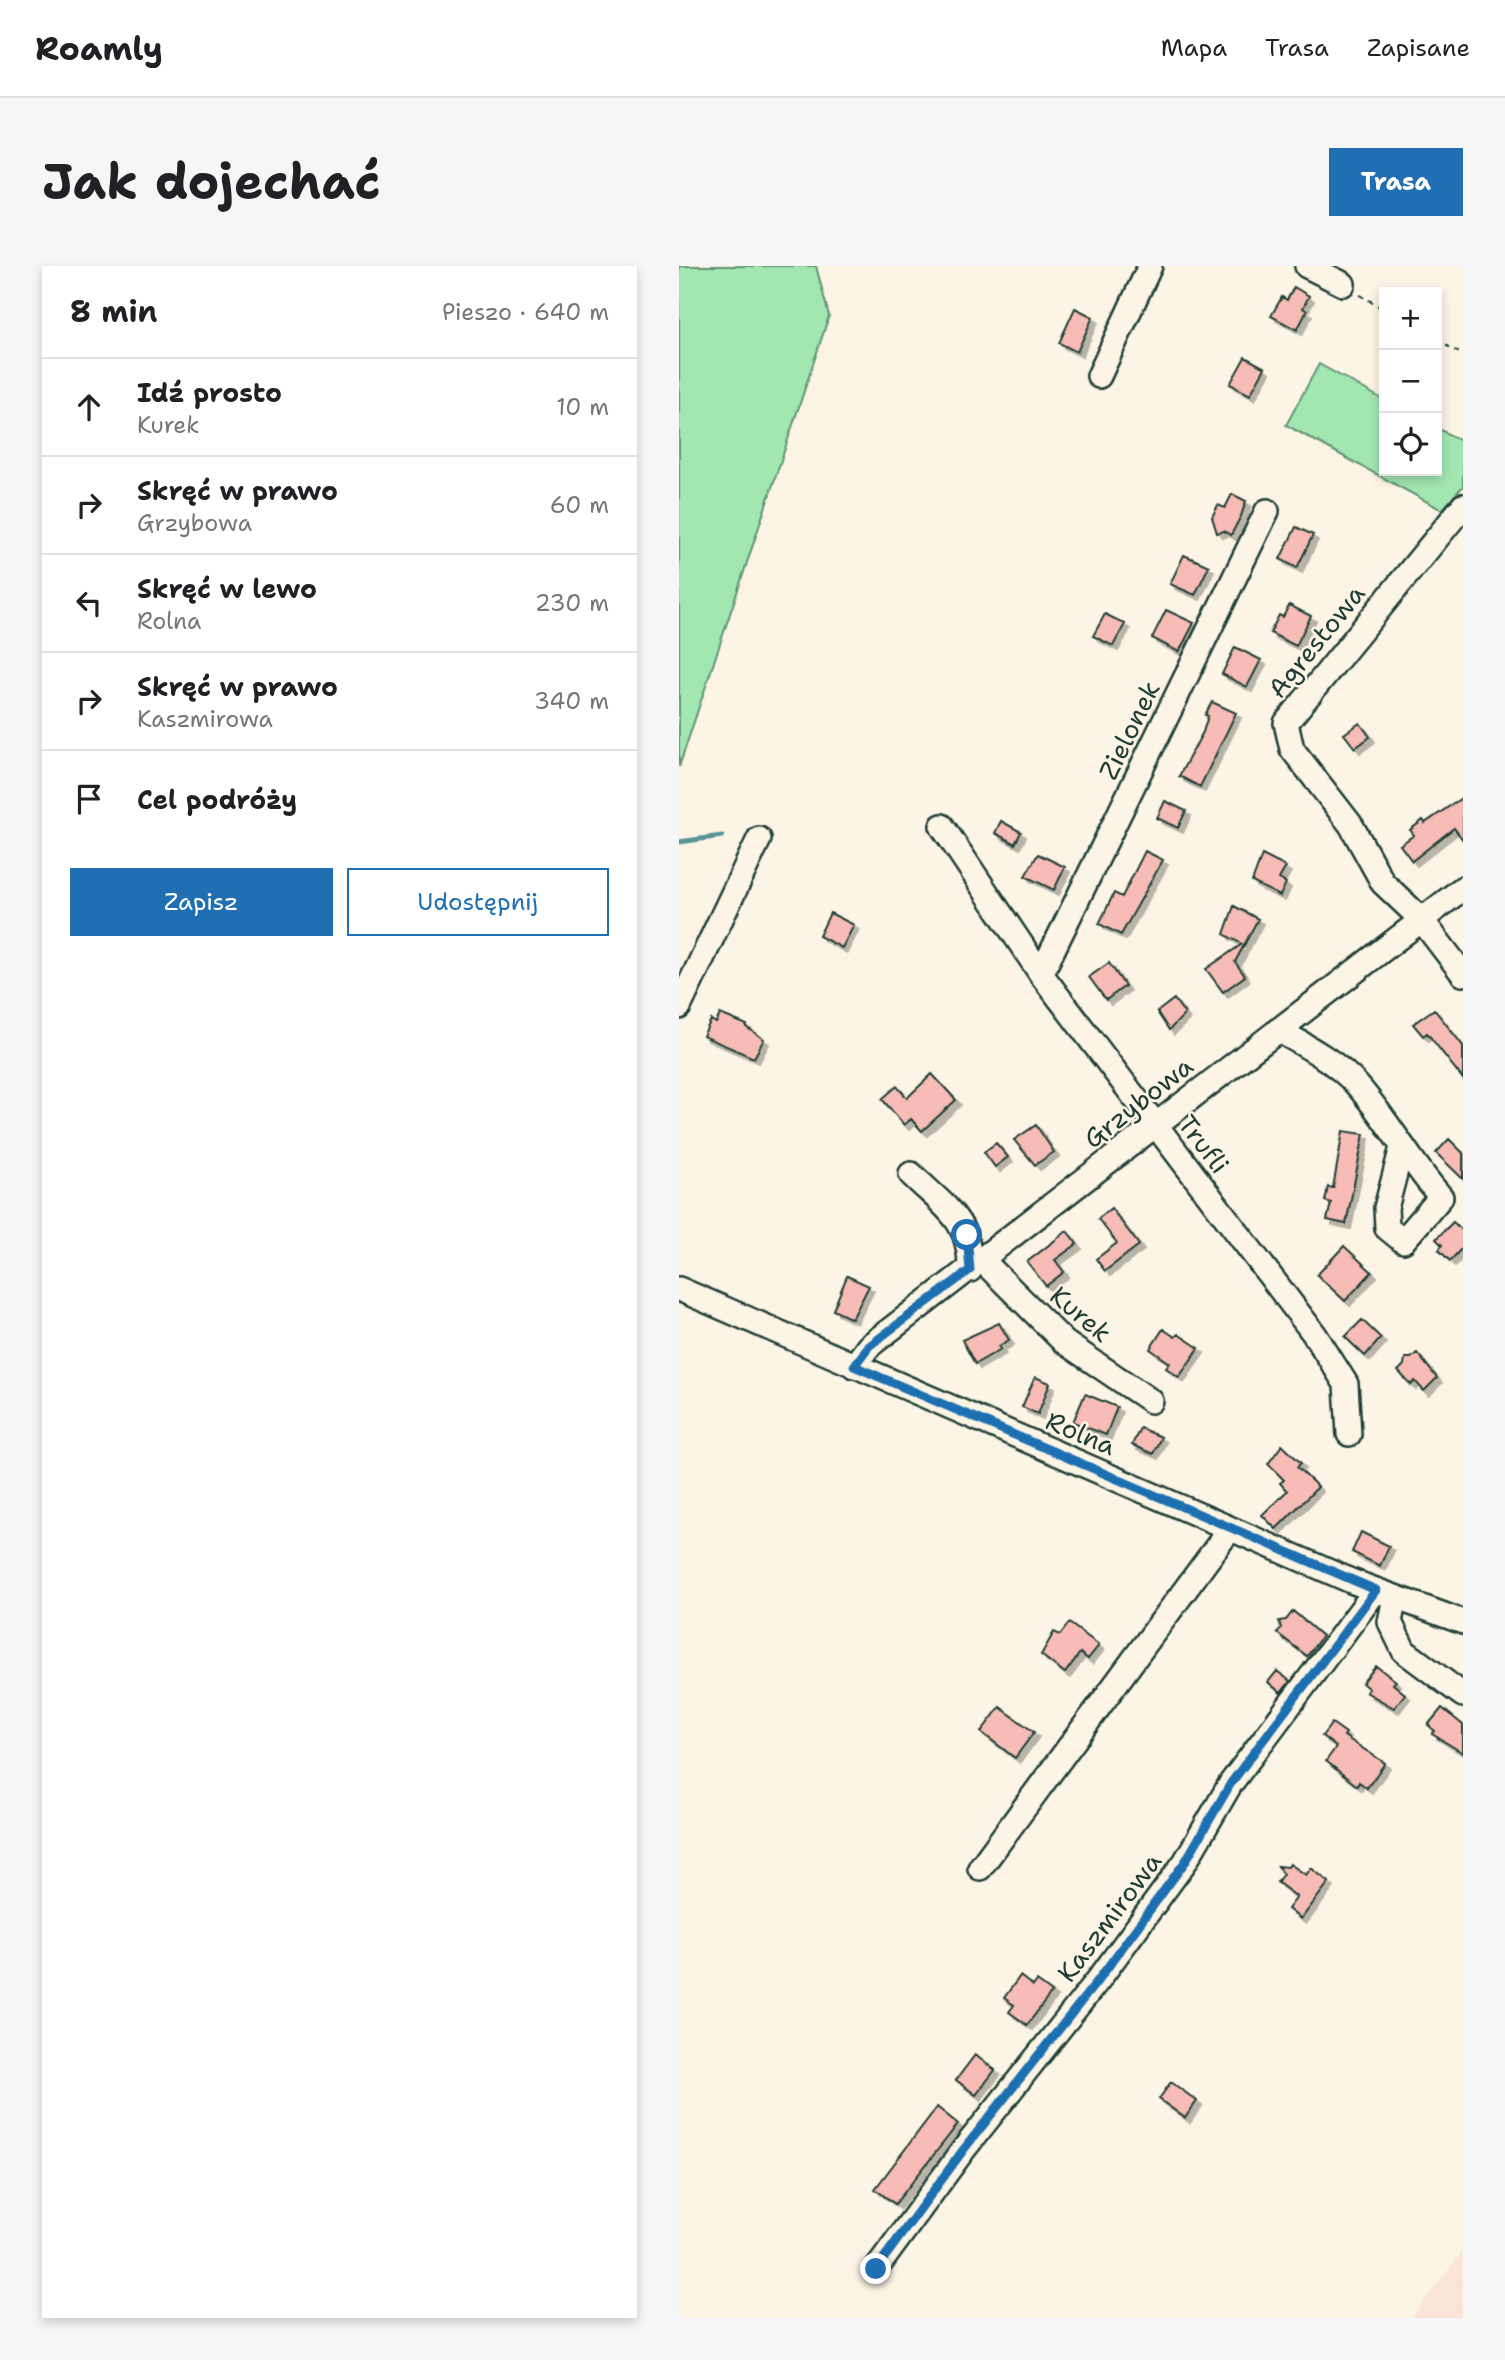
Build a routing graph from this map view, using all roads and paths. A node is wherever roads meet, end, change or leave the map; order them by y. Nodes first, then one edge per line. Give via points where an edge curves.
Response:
1 (1150, 266) edge
2 (1307, 266) edge
3 (1343, 284) joint
4 (1379, 306) edge
5 (1442, 343) edge
6 (1463, 355) edge
7 (1099, 376) dead end
8 (1463, 506) edge
9 (1267, 511) dead end
10 (942, 826) dead end
11 (759, 839) dead end
12 (1463, 888) edge
13 (1421, 919) junction
14 (1041, 974) junction
15 (1463, 974) edge
16 (679, 1007) edge
17 (1277, 1030) junction
18 (1153, 1124) junction
19 (1402, 1147) dead end
20 (911, 1174) dead end
21 (963, 1225) junction
22 (1009, 1240) junction
23 (976, 1266) junction
24 (679, 1289) edge
25 (854, 1366) junction
26 (1151, 1401) dead end
27 (1349, 1434) dead end
28 (1230, 1529) junction
29 (1385, 1594) junction
30 (1463, 1622) edge
31 (1463, 1695) edge
32 (980, 1868) dead end
33 (876, 2269) dead end

1 - 7 street
2 - 3 street
3 - 4 path
5 - 6 path
8 - 13 street, Agrestowa via 1286,723 1292,749 1351,825 1383,883
9 - 14 street, Zielonek
10 - 14 street, Trufli
11 - 16 street
12 - 13 street, Grzybowa
13 - 15 street
13 - 17 street, Grzybowa
14 - 18 street, Trufli
17 - 18 street, Grzybowa
17 - 19 street via 1321,1053 1357,1085
18 - 22 street, Grzybowa
18 - 27 street, Trufli via 1346,1384
20 - 21 street
21 - 22 street via 984,1238
21 - 23 street
22 - 23 street, Grzybowa
23 - 25 street, Grzybowa via 869,1346
23 - 26 street, Kurek via 1064,1342
24 - 25 street, Rolna
25 - 28 street, Rolna
28 - 29 street, Rolna
28 - 32 street
29 - 30 street, Rolna
29 - 31 street via 1390,1622 1405,1651
29 - 33 street, Kaszmirowa via 1231,1783 1185,1862

